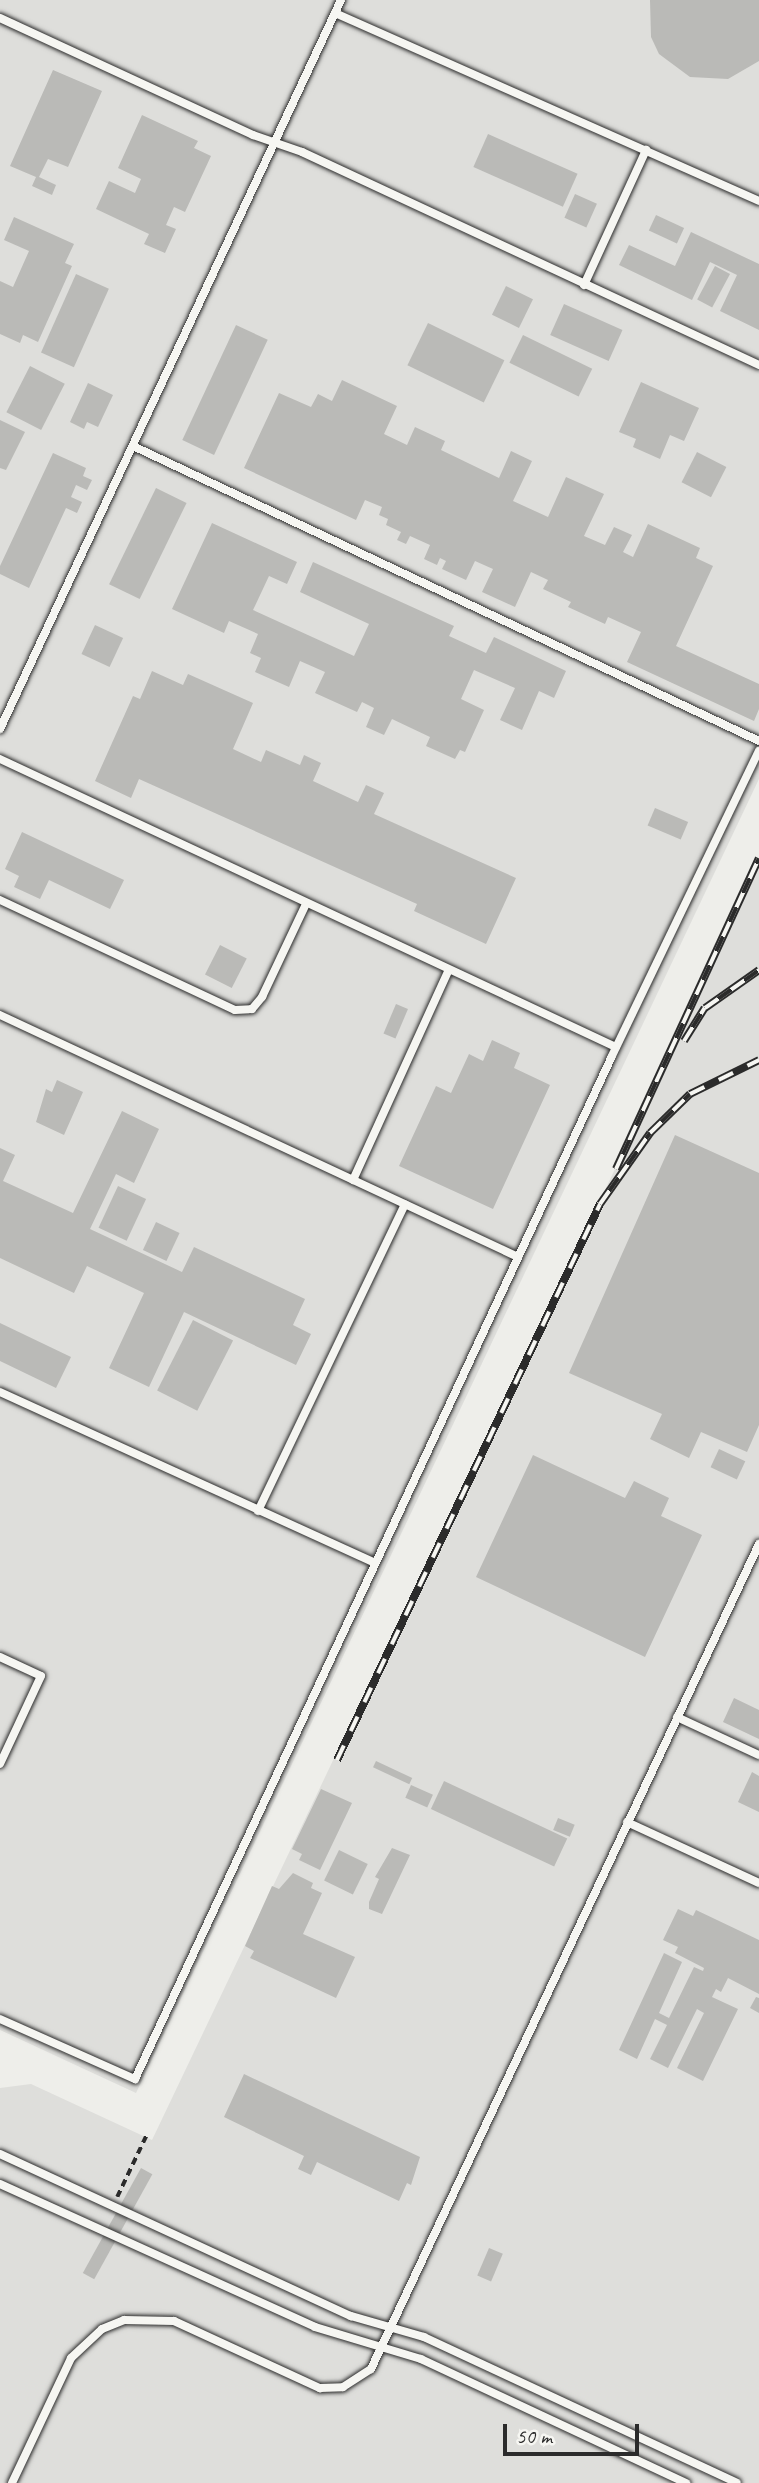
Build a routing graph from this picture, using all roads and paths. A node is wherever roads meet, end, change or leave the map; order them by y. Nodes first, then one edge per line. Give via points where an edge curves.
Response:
1 (341, 0) edge
2 (335, 13) junction
3 (0, 18) edge
4 (275, 142) junction
5 (646, 150) junction
6 (759, 201) edge
7 (584, 285) junction
8 (759, 365) edge
9 (132, 446) junction
10 (0, 729) edge
11 (759, 741) edge
12 (759, 751) edge
13 (0, 759) edge
14 (0, 900) edge
15 (306, 904) junction
16 (448, 972) junction
17 (0, 1014) edge
18 (616, 1047) junction
19 (353, 1180) junction
20 (405, 1204) junction
21 (518, 1257) junction
22 (0, 1392) edge
23 (258, 1511) junction
24 (759, 1544) edge
25 (375, 1563) junction
26 (0, 1657) edge
27 (677, 1717) junction
28 (759, 1755) edge
29 (0, 1765) edge
30 (628, 1822) junction
31 (759, 1883) edge
32 (0, 2019) edge
33 (147, 2134) dead end
34 (0, 2154) edge
35 (0, 2184) edge
36 (113, 2206) junction
37 (391, 2328) junction
38 (382, 2347) junction
39 (12, 2483) edge
40 (686, 2483) edge
41 (737, 2483) edge

1 - 2 lane
2 - 4 lane
2 - 5 lane
3 - 4 lane
4 - 7 lane
4 - 9 lane
5 - 6 lane
5 - 7 lane
7 - 8 lane
9 - 10 lane
9 - 11 lane
12 - 18 lane
13 - 15 lane
14 - 15 lane via 235,1010 252,1009 262,997
15 - 16 lane
16 - 18 lane
16 - 19 lane
17 - 19 lane
18 - 21 lane
19 - 20 lane
20 - 21 lane
20 - 23 lane
21 - 25 lane
22 - 23 lane
23 - 25 lane
24 - 27 lane
25 - 32 lane via 135,2079
26 - 29 lane via 41,1676
27 - 28 lane
27 - 30 lane
30 - 31 lane
30 - 37 lane
33 - 36 path
34 - 36 lane
35 - 38 lane via 315,2327
36 - 37 lane via 351,2316
37 - 38 lane
37 - 41 lane via 424,2337
38 - 39 lane via 363,2377 343,2387 320,2388 174,2321 124,2320 102,2329 71,2358
38 - 40 lane via 421,2359

